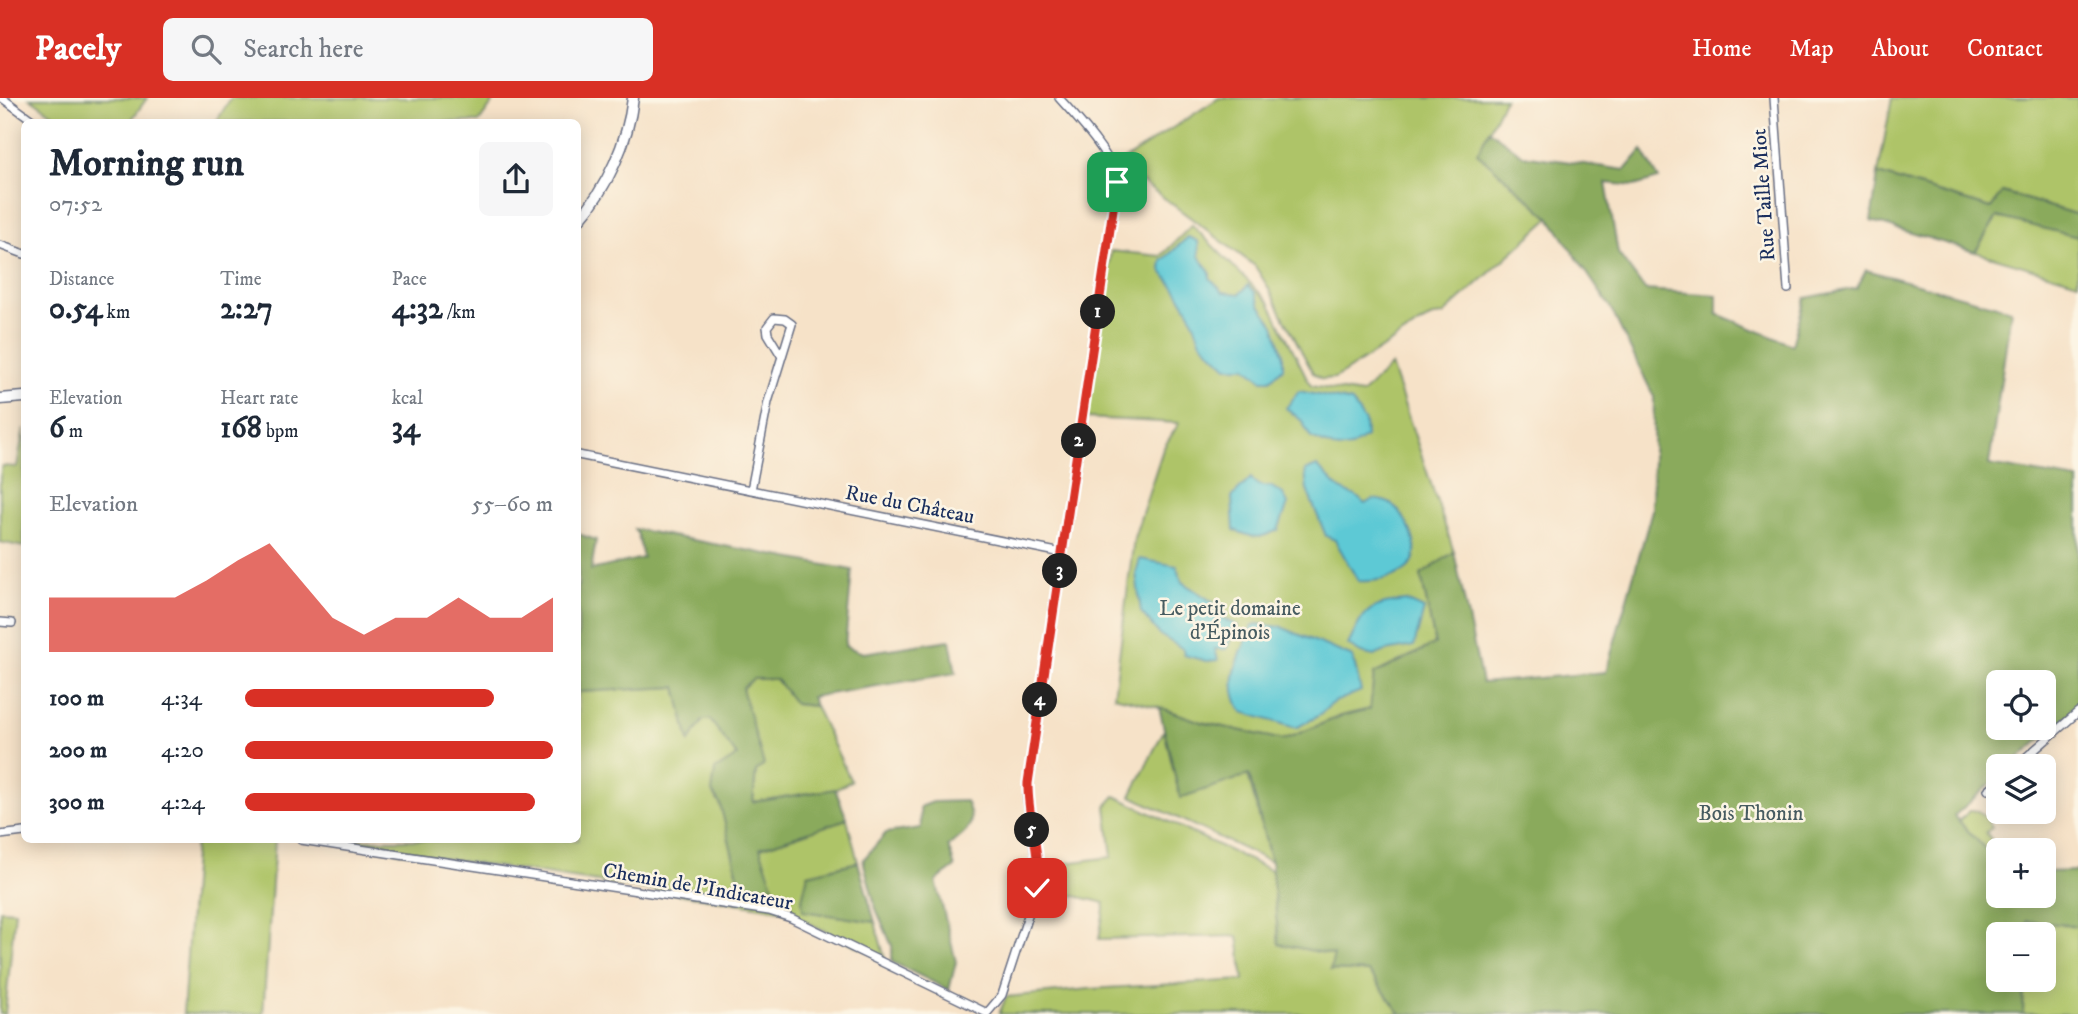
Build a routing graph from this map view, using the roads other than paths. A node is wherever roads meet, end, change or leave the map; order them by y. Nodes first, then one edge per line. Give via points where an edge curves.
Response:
1 (2, 98) edge
2 (633, 98) edge
3 (1059, 98) edge
4 (1774, 98) edge
5 (31, 119) edge
6 (581, 217) edge
7 (0, 245) edge
8 (21, 253) edge
9 (1787, 289) dead end
10 (782, 357) junction
11 (21, 397) edge
12 (0, 399) edge
13 (581, 456) edge
14 (751, 490) junction
15 (1062, 553) junction
16 (0, 622) edge
17 (12, 623) dead end
18 (2078, 712) edge
19 (2030, 754) edge
20 (21, 832) edge
21 (0, 835) edge
22 (320, 843) edge
23 (987, 1013) edge

1 - 5 street
2 - 6 street via 620,150
3 - 15 street via 1111,164 1117,182
4 - 9 street, Rue Taille Miot
7 - 8 street
10 - 10 street via 768,334 774,318 792,324
10 - 14 street
11 - 12 street
13 - 14 street, Rue du Château
14 - 15 street, Rue du Château
15 - 23 street via 1028,783 1039,878 1002,995
16 - 17 street
18 - 19 street
20 - 21 street
22 - 23 street, Chemin de l'Indicateur via 769,911

